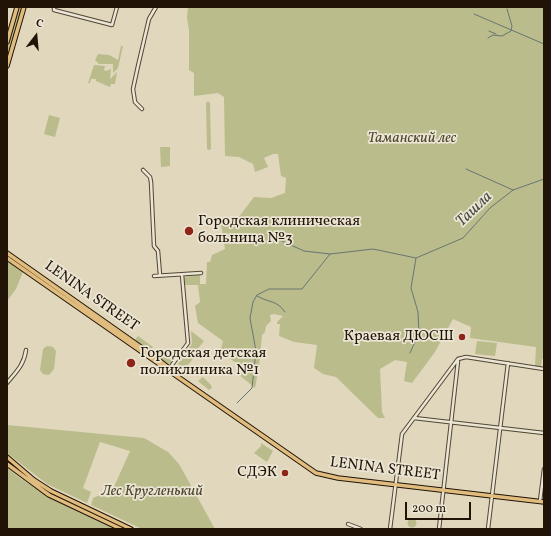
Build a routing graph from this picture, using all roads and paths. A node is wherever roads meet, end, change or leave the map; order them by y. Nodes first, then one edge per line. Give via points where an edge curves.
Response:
1 (17, 7) edge
2 (24, 7) edge
3 (54, 7) edge
4 (117, 7) edge
5 (156, 7) edge
6 (8, 33) edge
7 (7, 42) edge
8 (7, 66) edge
9 (142, 109) dead end
10 (143, 170) dead end
11 (7, 253) edge
12 (7, 258) edge
13 (200, 274) dead end
14 (182, 275) junction
15 (154, 276) dead end
16 (160, 276) junction
17 (26, 350) dead end
18 (458, 359) junction
19 (508, 363) junction
20 (169, 369) junction
21 (544, 369) edge
22 (7, 383) edge
23 (414, 418) junction
24 (452, 423) junction
25 (500, 428) junction
26 (544, 433) edge
27 (7, 457) edge
28 (7, 464) edge
29 (544, 469) edge
30 (396, 484) junction
31 (444, 490) junction
32 (492, 496) junction
33 (542, 502) edge
34 (348, 524) dead end
35 (121, 529) edge
36 (131, 529) edge
37 (361, 529) edge
38 (390, 529) edge
39 (439, 529) edge
40 (488, 529) edge

1 - 6 main road
2 - 8 main road
3 - 4 street via 54,10 110,25 113,23
5 - 9 street via 149,19 133,89 135,102
6 - 7 main road
10 - 16 street via 152,182 154,246 158,251
11 - 20 main road, LENINA STREET
12 - 20 main road, LENINA STREET
13 - 14 street
14 - 16 street
14 - 20 street via 188,343
15 - 16 street
17 - 22 street via 20,370
18 - 19 street via 466,357
18 - 23 street
18 - 24 street
19 - 21 street
19 - 25 street
20 - 30 main road, LENINA STREET via 316,472 332,477
23 - 24 street
23 - 30 street via 401,439
24 - 25 street
24 - 31 street
25 - 26 street
25 - 32 street
27 - 36 main road via 51,491
28 - 35 main road via 49,495
29 - 33 street
30 - 31 main road, LENINA STREET
30 - 38 street
31 - 32 main road, LENINA STREET
31 - 39 street
32 - 33 main road, LENINA STREET
32 - 40 street
34 - 37 street

